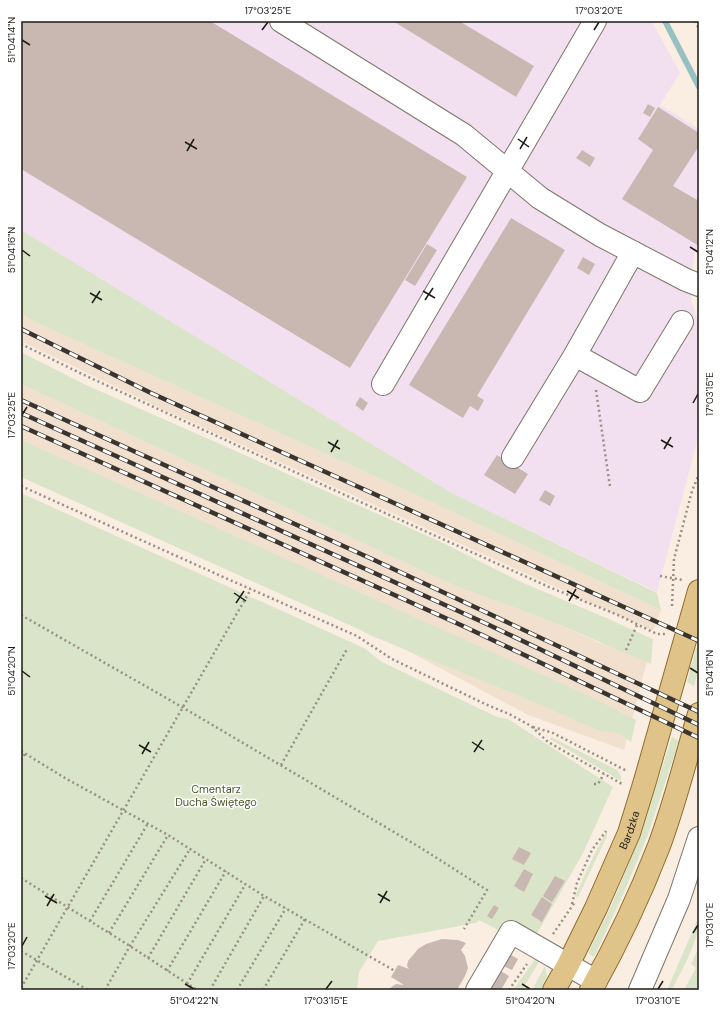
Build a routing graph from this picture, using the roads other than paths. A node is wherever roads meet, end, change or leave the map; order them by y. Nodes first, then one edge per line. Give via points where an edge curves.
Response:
1 (281, 21) edge
2 (596, 21) edge
3 (507, 171) junction
4 (633, 252) junction
5 (699, 285) edge
6 (682, 322) dead end
7 (584, 359) junction
8 (383, 384) dead end
9 (513, 457) dead end
10 (691, 585) edge
11 (699, 714) edge
12 (699, 838) edge
13 (568, 965) junction
14 (594, 986) edge
15 (477, 990) edge
16 (554, 990) edge
17 (640, 990) edge

1 - 3 lane via 464,135
2 - 3 lane
3 - 4 lane via 540,198
3 - 8 lane
4 - 5 lane
4 - 7 lane
6 - 7 lane via 640,391
7 - 9 lane
10 - 13 main road, Bardzka via 680,660 629,833
11 - 14 main road via 659,846
12 - 17 lane via 679,899
13 - 14 lane
13 - 15 lane via 511,932
13 - 16 main road, Bardzka

